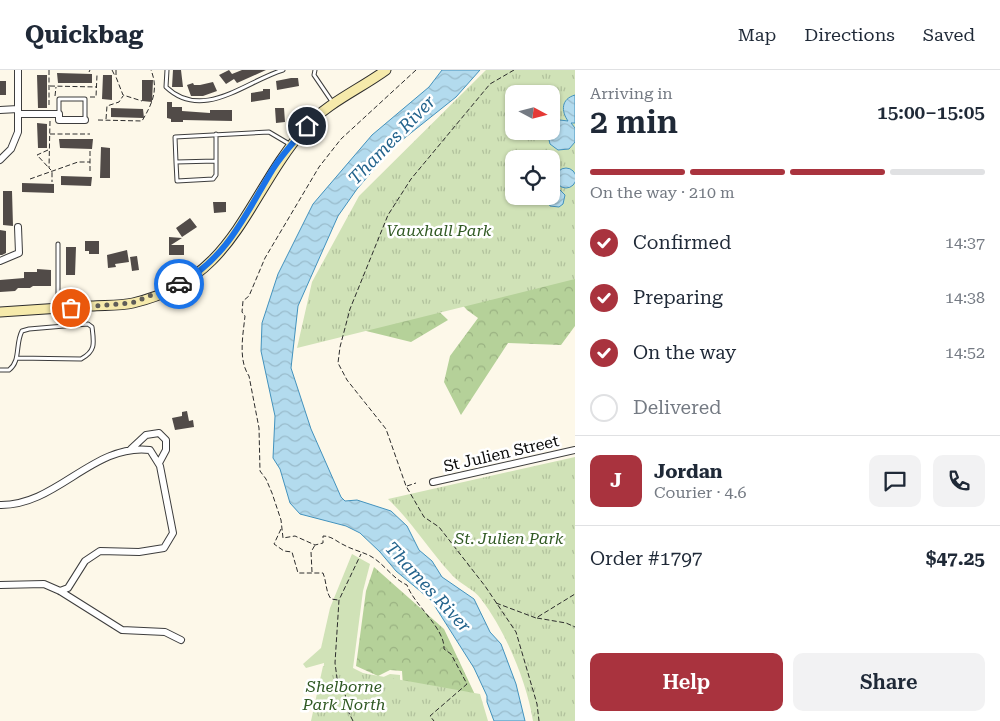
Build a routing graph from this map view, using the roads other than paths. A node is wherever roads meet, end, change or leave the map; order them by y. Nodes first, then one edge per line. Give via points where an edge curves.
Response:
1 (18, 70) edge
2 (167, 70) edge
3 (283, 70) edge
4 (315, 70) edge
5 (386, 70) edge
6 (333, 103) junction
7 (0, 110) edge
8 (18, 112) junction
9 (59, 114) junction
10 (85, 120) joint
11 (216, 134) junction
12 (292, 145) junction
13 (0, 160) edge
14 (216, 161) junction
15 (176, 162) junction
16 (18, 227) dead end
17 (58, 244) dead end
18 (0, 261) edge
19 (58, 308) junction
20 (0, 312) edge
21 (17, 358) junction
22 (0, 370) edge
23 (131, 449) junction
24 (575, 450) edge
25 (158, 463) junction
26 (433, 482) dead end
27 (0, 505) edge
28 (0, 584) edge
29 (60, 591) junction
30 (181, 640) dead end

1 - 8 street
2 - 3 lane via 166,87 175,96 189,100 225,97
4 - 6 lane via 314,75
5 - 6 main road
6 - 12 main road via 307,126
7 - 8 street
8 - 9 street
8 - 13 street via 18,132 11,149
9 - 10 street via 59,120
9 - 10 lane via 59,98 86,99
11 - 12 lane via 269,132
11 - 14 lane
11 - 15 lane via 176,137
12 - 19 main road via 274,167 243,223 218,256 195,276 170,290 132,303
14 - 15 lane
14 - 15 lane via 213,179 177,180
16 - 18 street via 19,253
17 - 19 lane
19 - 20 main road
21 - 21 lane via 17,344 22,331 29,328 88,324 92,327 94,349 91,354 81,358
21 - 22 lane via 9,370
23 - 25 street via 150,450
23 - 25 street via 146,435 159,433 166,440 166,450
23 - 27 street via 109,455 45,495
24 - 26 street, St Julien Street
25 - 29 street via 173,533 164,548 139,552 100,551 85,561 68,588
28 - 29 street via 44,584
29 - 30 street via 122,630 165,632

